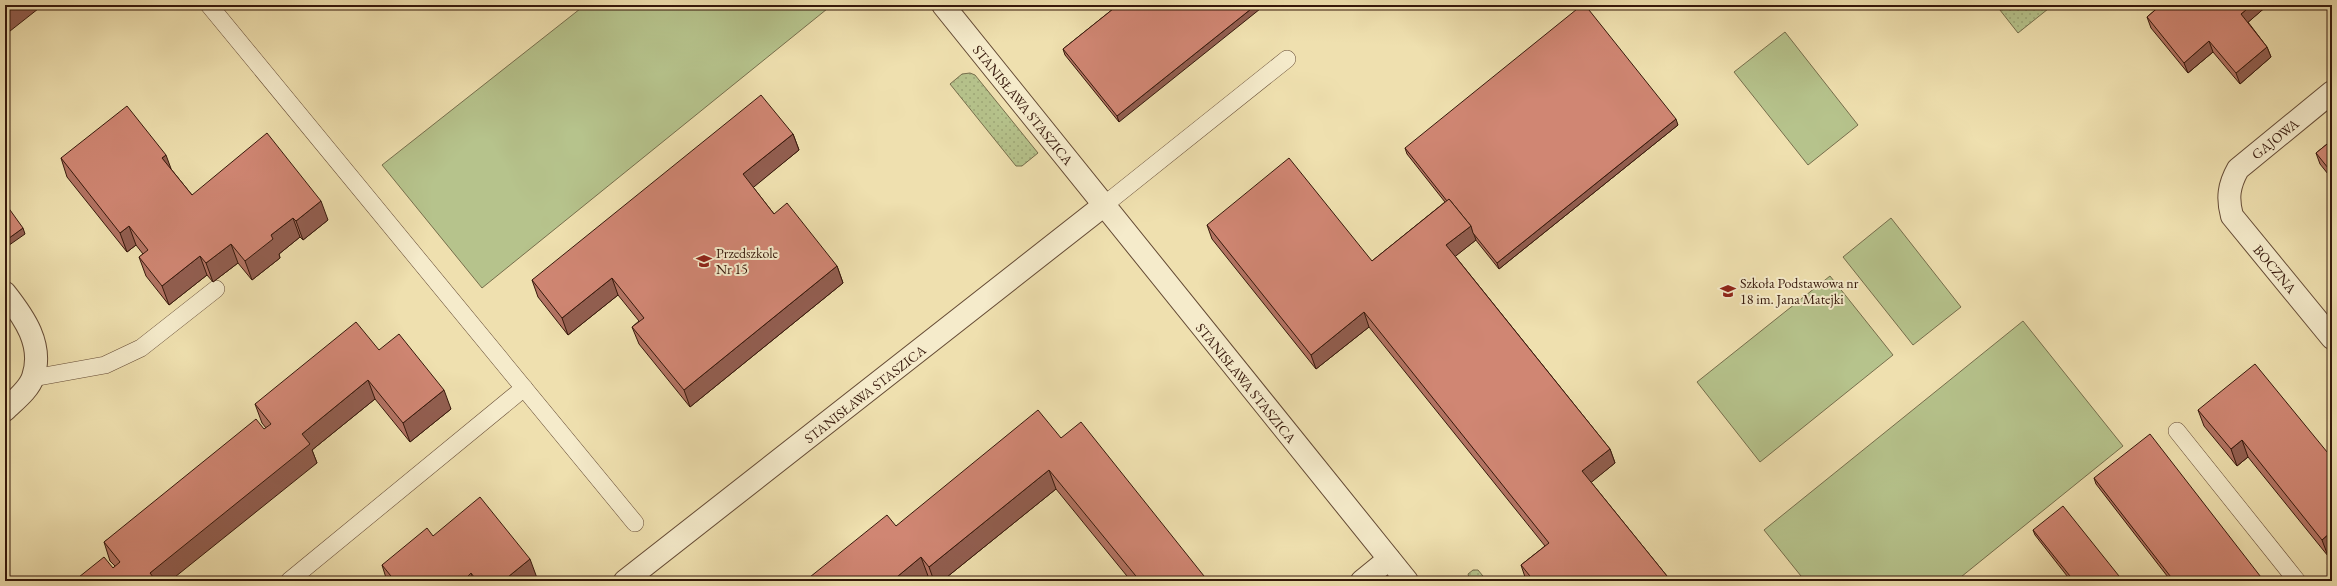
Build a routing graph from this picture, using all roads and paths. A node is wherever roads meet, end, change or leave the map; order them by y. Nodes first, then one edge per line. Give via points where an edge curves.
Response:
1 (209, 5) edge
2 (942, 5) edge
3 (1287, 59) dead end
4 (2332, 92) edge
5 (2229, 194) joint
6 (1103, 206) junction
7 (216, 289) dead end
8 (5, 293) edge
9 (2332, 338) edge
10 (33, 378) junction
11 (524, 388) junction
12 (5, 410) edge
13 (2177, 431) dead end
14 (635, 523) dead end
15 (1389, 559) junction
16 (288, 581) edge
17 (626, 581) edge
18 (1362, 581) edge
19 (1407, 581) edge
20 (2297, 581) edge

1 - 11 lane
2 - 6 street, STANISŁAWA STASZICA
3 - 6 lane
4 - 5 street, GAJOWA via 2238,169
5 - 9 street, BOCZNA via 2232,216
6 - 15 street, STANISŁAWA STASZICA
6 - 17 street, STANISŁAWA STASZICA
7 - 10 lane via 141,348 105,365
8 - 10 street via 30,329 36,357
10 - 12 street via 20,396
11 - 14 lane
11 - 16 lane
13 - 20 lane
15 - 18 street
15 - 19 street, STANISŁAWA STASZICA

